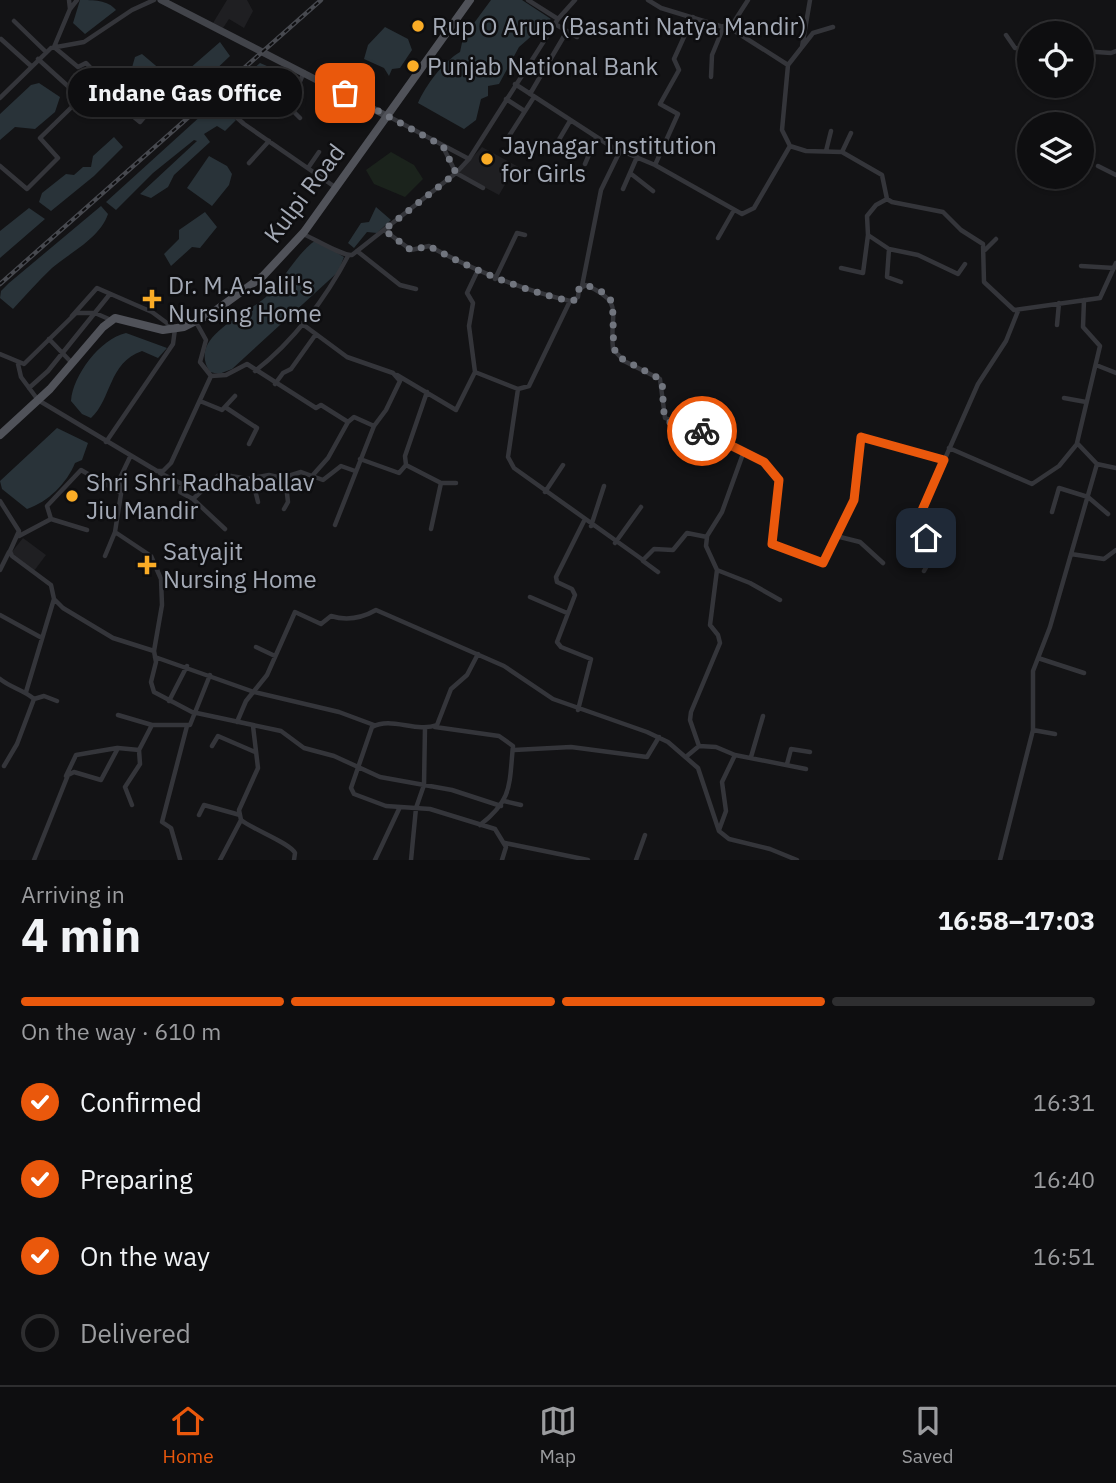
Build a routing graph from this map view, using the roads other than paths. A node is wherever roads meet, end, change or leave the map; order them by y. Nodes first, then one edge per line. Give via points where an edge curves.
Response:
1 (69, 0) edge
2 (77, 0) edge
3 (135, 0) edge
4 (155, 0) edge
5 (161, 0) edge
6 (470, 0) edge
7 (528, 0) edge
8 (575, 0) edge
9 (648, 0) edge
10 (748, 0) edge
11 (810, 0) edge
12 (140, 6) junction
13 (70, 9) junction
14 (693, 17) junction
15 (14, 21) dead end
16 (557, 22) junction
17 (727, 27) junction
18 (833, 27) dead end
19 (567, 31) junction
20 (1006, 35) dead end
21 (577, 37) dead end
22 (1, 39) edge
23 (54, 47) junction
24 (802, 48) junction
25 (1017, 48) edge
26 (1116, 51) edge
27 (46, 52) junction
28 (1094, 52) edge
29 (38, 59) junction
30 (788, 65) junction
31 (31, 66) junction
32 (304, 71) junction
33 (711, 77) dead end
34 (515, 85) junction
35 (532, 96) junction
36 (0, 98) edge
37 (506, 99) junction
38 (218, 100) dead end
39 (523, 110) junction
40 (147, 114) dead end
41 (385, 115) junction
42 (300, 118) dead end
43 (570, 121) junction
44 (831, 131) dead end
45 (851, 133) dead end
46 (509, 136) dead end
47 (596, 138) junction
48 (269, 141) junction
49 (557, 143) dead end
50 (443, 146) junction
51 (790, 146) junction
52 (620, 151) junction
53 (826, 151) junction
54 (319, 152) dead end
55 (842, 152) junction
56 (637, 157) junction
57 (469, 159) junction
58 (249, 163) dead end
59 (585, 164) dead end
60 (655, 165) junction
61 (0, 166) edge
62 (1098, 166) dead end
63 (308, 168) junction
64 (456, 173) junction
65 (630, 173) junction
66 (1116, 175) edge
67 (335, 187) junction
68 (483, 188) dead end
69 (623, 189) dead end
70 (653, 191) dead end
71 (887, 199) junction
72 (734, 209) junction
73 (384, 230) junction
74 (302, 234) junction
75 (525, 234) dead end
76 (867, 235) junction
77 (719, 238) dead end
78 (996, 239) dead end
79 (888, 249) junction
80 (985, 250) junction
81 (356, 251) junction
82 (348, 256) junction
83 (965, 264) dead end
84 (1081, 266) dead end
85 (1115, 266) edge
86 (841, 268) dead end
87 (477, 272) junction
88 (495, 279) junction
89 (901, 282) dead end
90 (582, 286) junction
91 (416, 289) dead end
92 (110, 294) junction
93 (1084, 300) junction
94 (570, 301) junction
95 (1059, 303) junction
96 (1018, 311) junction
97 (95, 313) junction
98 (72, 316) junction
99 (111, 320) junction
100 (196, 321) junction
101 (301, 323) junction
102 (1058, 325) dead end
103 (174, 329) junction
104 (316, 334) junction
105 (49, 339) junction
106 (63, 352) junction
107 (0, 354) edge
108 (72, 363) junction
109 (18, 364) junction
110 (1096, 365) junction
111 (255, 371) junction
112 (475, 372) junction
113 (393, 373) junction
114 (1116, 373) edge
115 (211, 376) junction
116 (275, 384) junction
117 (29, 388) junction
118 (518, 389) junction
119 (427, 392) junction
120 (235, 396) dead end
121 (1064, 398) dead end
122 (38, 400) junction
123 (200, 401) junction
124 (1086, 402) junction
125 (225, 407) junction
126 (348, 422) junction
127 (374, 426) junction
128 (0, 435) edge
129 (106, 442) junction
130 (1077, 443) junction
131 (249, 444) dead end
132 (949, 447) junction
133 (744, 451) junction
134 (130, 457) junction
135 (360, 459) junction
136 (944, 460) junction
137 (1097, 464) junction
138 (406, 465) junction
139 (563, 465) dead end
140 (1116, 468) edge
141 (157, 471) junction
142 (355, 471) junction
143 (312, 476) junction
144 (285, 477) junction
145 (253, 478) junction
146 (441, 483) junction
147 (456, 483) dead end
148 (604, 486) dead end
149 (545, 492) junction
150 (121, 494) junction
151 (1088, 497) junction
152 (193, 499) junction
153 (0, 501) edge
154 (258, 502) dead end
155 (642, 507) dead end
156 (284, 509) dead end
157 (1052, 512) dead end
158 (1108, 514) dead end
159 (51, 519) junction
160 (584, 521) junction
161 (335, 525) dead end
162 (591, 526) junction
163 (225, 529) dead end
164 (431, 529) dead end
165 (87, 530) dead end
166 (115, 532) junction
167 (19, 536) junction
168 (836, 536) junction
169 (707, 537) junction
170 (615, 543) junction
171 (1116, 550) edge
172 (10, 551) junction
173 (1071, 554) junction
174 (105, 556) dead end
175 (643, 560) junction
176 (883, 563) dead end
177 (0, 570) edge
178 (717, 570) junction
179 (923, 571) dead end
180 (658, 572) dead end
181 (530, 597) dead end
182 (54, 599) junction
183 (780, 600) dead end
184 (567, 613) junction
185 (0, 615) edge
186 (42, 638) junction
187 (256, 647) dead end
188 (155, 654) junction
189 (478, 654) junction
190 (275, 656) junction
191 (1038, 658) junction
192 (187, 666) junction
193 (1084, 673) dead end
194 (210, 675) junction
195 (0, 679) edge
196 (26, 692) junction
197 (254, 692) junction
198 (34, 699) junction
199 (57, 701) dead end
200 (169, 701) junction
201 (578, 710) junction
202 (194, 713) junction
203 (118, 715) dead end
204 (763, 716) dead end
205 (237, 722) junction
206 (152, 725) junction
207 (374, 725) junction
208 (187, 726) junction
209 (253, 726) junction
210 (434, 727) junction
211 (425, 728) junction
212 (1033, 730) junction
213 (1055, 734) dead end
214 (660, 737) junction
215 (212, 746) dead end
216 (699, 746) junction
217 (118, 748) junction
218 (139, 750) junction
219 (514, 750) junction
220 (256, 752) junction
221 (810, 752) dead end
222 (735, 755) junction
223 (687, 756) junction
224 (751, 757) junction
225 (787, 764) junction
226 (4, 766) dead end
227 (356, 767) junction
228 (806, 769) dead end
229 (64, 780) junction
230 (424, 785) junction
231 (505, 800) junction
232 (132, 805) dead end
233 (521, 805) dead end
234 (501, 806) junction
235 (416, 808) junction
236 (399, 809) junction
237 (199, 815) dead end
238 (240, 818) junction
239 (479, 825) junction
240 (719, 831) junction
241 (645, 835) dead end
242 (505, 843) junction
243 (180, 859) edge
244 (34, 860) edge
245 (220, 860) edge
246 (294, 860) edge
247 (374, 860) edge
248 (411, 860) edge
249 (502, 860) edge
250 (589, 860) edge
251 (636, 860) edge
252 (797, 860) edge
253 (1000, 860) edge

1 - 13 street
2 - 13 street
3 - 12 street
4 - 12 street
5 - 32 main road
6 - 41 main road, Kulpi Road
7 - 16 street
8 - 16 street
9 - 14 street
10 - 17 street
11 - 24 street
12 - 23 street via 84,42
13 - 23 street
14 - 17 street
14 - 60 street via 674,59 679,71 660,104 678,114
15 - 27 street
16 - 19 street
16 - 34 street
17 - 30 street
17 - 33 street via 712,55
18 - 24 street via 817,30
19 - 21 street
19 - 35 street
20 - 25 street
22 - 31 street
23 - 27 street
23 - 40 street via 78,67 86,63 109,87 108,96 141,122
24 - 30 street
26 - 28 street
27 - 29 street
29 - 31 street
29 - 61 street via 80,98 40,138 58,158 27,189
30 - 51 street via 782,130
31 - 36 street
32 - 41 main road
32 - 42 street via 289,107
34 - 35 street
34 - 37 street
35 - 39 street
35 - 43 street
37 - 39 street
37 - 57 street
38 - 48 street
39 - 46 street
41 - 50 street
41 - 67 main road, Kulpi Road
43 - 47 street
43 - 49 street
44 - 53 street
45 - 55 street
47 - 52 street
47 - 59 street
48 - 58 street
48 - 63 street
50 - 57 street
50 - 64 street
51 - 53 street
51 - 72 street via 750,212
52 - 56 street
52 - 90 street via 601,190
53 - 55 street
54 - 63 street
55 - 71 street via 882,175
56 - 60 street
56 - 65 street
57 - 64 street
60 - 72 street
62 - 66 street
63 - 67 street
64 - 68 street
64 - 73 street
65 - 69 street
65 - 70 street
67 - 74 main road, Kulpi Road
71 - 76 street via 867,216
71 - 80 street via 943,212 984,244
72 - 77 street
73 - 81 street
73 - 87 street via 411,250 429,246
74 - 82 street
74 - 100 main road, Kulpi Road via 263,276
75 - 88 street via 517,233
76 - 79 street
76 - 86 street via 863,273
78 - 80 street
79 - 83 street via 918,255 958,274
79 - 89 street via 887,277
80 - 96 street via 984,282
81 - 82 street
81 - 91 street via 400,285
82 - 101 street
84 - 85 street
85 - 93 street via 1100,298
87 - 88 street
87 - 112 street via 467,293 473,303 469,326
88 - 94 street
90 - 94 street
90 - 133 street via 611,299 613,349 624,361 660,379 663,411 669,422 711,434
92 - 97 street
92 - 98 street via 97,288
92 - 103 street via 152,312
93 - 95 street
93 - 110 street via 1083,327 1100,346
94 - 118 street via 529,386
95 - 96 street
95 - 102 street
96 - 132 street
97 - 98 street
97 - 99 street
97 - 106 street
98 - 105 street
99 - 103 main road, Kulpi Road via 121,317 150,328
99 - 108 main road
100 - 103 main road, Kulpi Road
100 - 115 street via 206,340 200,362
101 - 104 street
101 - 111 street via 278,353
103 - 129 street via 173,344
104 - 113 street via 354,360
104 - 116 street
105 - 106 street
105 - 109 street via 27,362
106 - 108 street
106 - 117 street
107 - 109 street
108 - 122 main road
109 - 117 street
110 - 114 street
110 - 124 street
111 - 115 street via 244,363 226,375
111 - 116 street
112 - 118 street
112 - 119 street via 456,410
113 - 119 street
113 - 127 street via 400,385
115 - 123 street
116 - 126 street
117 - 122 street
118 - 149 street via 508,457 514,468
119 - 138 street
120 - 125 street
121 - 124 street
122 - 128 main road
122 - 129 street
123 - 125 street via 222,410
123 - 141 street via 171,463
124 - 130 street
125 - 131 street via 257,428
126 - 127 street via 354,417
126 - 143 street
127 - 135 street
129 - 134 street
130 - 132 street via 1059,466 1032,484
130 - 137 street
132 - 136 street
133 - 168 street via 764,462 779,480 772,544 823,563
133 - 169 street
134 - 141 street
134 - 150 street via 119,480
135 - 138 street via 398,473
135 - 142 street
136 - 168 street via 861,437 854,500
136 - 179 street via 913,531 939,545
137 - 140 street
137 - 151 street
138 - 146 street
139 - 149 street
141 - 152 street via 182,484 180,492
142 - 143 street via 341,466 323,480
142 - 161 street
143 - 144 street via 301,472
144 - 145 street
144 - 156 street via 288,502
145 - 152 street via 219,474
145 - 154 street
146 - 147 street
146 - 164 street
148 - 162 street
149 - 160 street
150 - 159 street via 81,470 47,506
150 - 166 street
151 - 157 street via 1059,488
151 - 158 street
151 - 173 street
152 - 163 street
153 - 167 street
155 - 170 street
159 - 165 street
159 - 167 street
160 - 162 street
160 - 184 street via 556,577 574,591
162 - 170 street
166 - 174 street
166 - 188 street via 145,550 158,568 163,593
167 - 172 street
168 - 176 street via 860,542
169 - 175 street via 687,533 673,550 654,549
169 - 178 street via 706,546
170 - 175 street
171 - 173 street via 1104,559
172 - 177 street
172 - 182 street via 51,585
173 - 191 street
175 - 180 street
178 - 183 street
178 - 216 street via 710,625 720,643 690,720
181 - 184 street
182 - 186 street
182 - 188 street via 113,638
184 - 201 street via 557,642 589,656 592,662
185 - 186 street
186 - 196 street
187 - 190 street
188 - 192 street
188 - 200 street via 151,686
189 - 190 street via 376,610 362,618 331,616 321,624 295,612
189 - 201 street via 512,670 544,695
189 - 210 street via 467,675 452,688
190 - 197 street
191 - 193 street
191 - 212 street via 1031,679
192 - 194 street
192 - 200 street
194 - 197 street
194 - 202 street
195 - 196 street
196 - 198 street
197 - 205 street
197 - 207 street
198 - 199 street via 44,696
198 - 226 street
200 - 202 street
201 - 214 street
202 - 205 street
202 - 208 street
203 - 206 street
204 - 224 street
205 - 209 street
206 - 208 street
206 - 218 street
207 - 211 street
207 - 227 street
208 - 243 street via 162,822 171,828
209 - 220 street
209 - 227 street via 281,731 304,748
210 - 211 street
210 - 219 street via 499,736
211 - 230 street
212 - 213 street
212 - 253 street
214 - 219 street via 647,757 571,747
214 - 223 street
215 - 220 street via 218,737
216 - 222 street
216 - 223 street
217 - 218 street
217 - 229 street via 76,755
217 - 229 street via 101,780 74,772
218 - 232 street via 140,764 125,787
219 - 231 street
220 - 238 street via 258,768
221 - 225 street via 791,749
222 - 224 street
222 - 240 street via 722,782 726,811
223 - 240 street via 698,768
224 - 225 street
225 - 228 street
227 - 230 street via 380,777
227 - 236 street via 354,794
229 - 244 street
230 - 234 street
230 - 235 street
231 - 233 street
231 - 234 street
234 - 239 street
235 - 236 street
235 - 239 street
235 - 248 street
236 - 247 street
237 - 238 street via 204,805
238 - 245 street
238 - 246 street via 291,846
239 - 242 street via 495,829
240 - 252 street via 729,839
241 - 251 street
242 - 249 street
242 - 250 street

